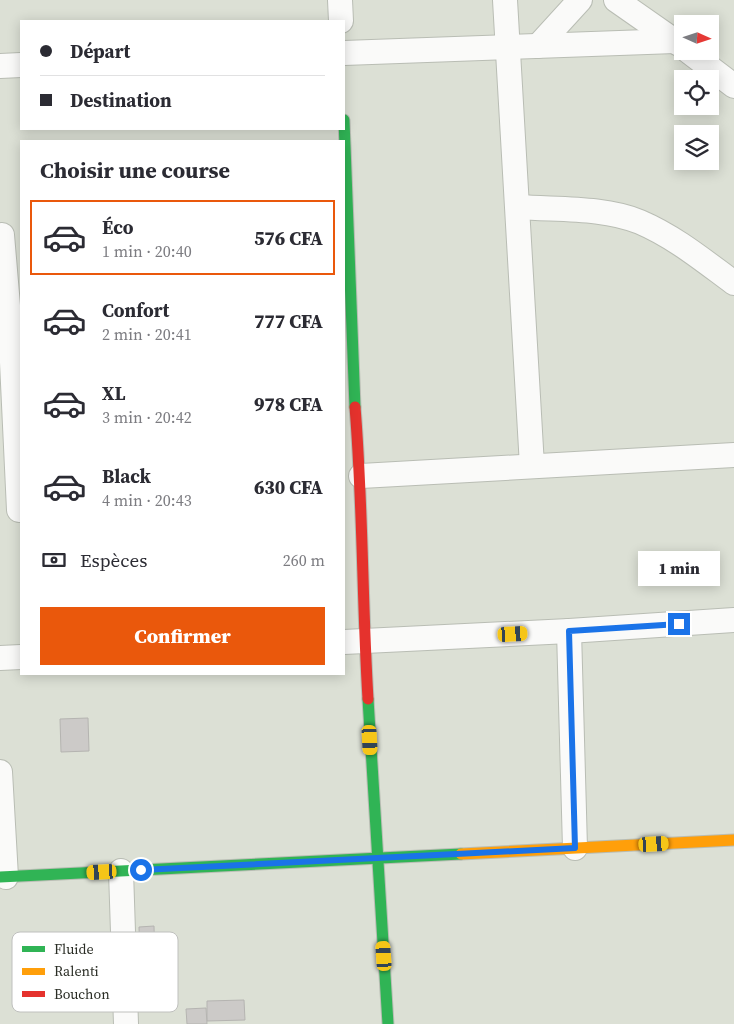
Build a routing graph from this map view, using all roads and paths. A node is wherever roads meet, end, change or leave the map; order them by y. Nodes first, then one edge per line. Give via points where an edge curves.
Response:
1 (340, 0) edge
2 (505, 0) edge
3 (580, 0) edge
4 (616, 0) edge
5 (341, 20) edge
6 (674, 40) edge
7 (538, 46) junction
8 (674, 46) edge
9 (508, 47) junction
10 (345, 53) edge
11 (700, 60) edge
12 (20, 65) edge
13 (0, 66) edge
14 (734, 86) edge
15 (345, 170) edge
16 (518, 207) junction
17 (346, 221) edge
18 (8, 235) edge
19 (734, 283) edge
20 (5, 341) edge
21 (349, 404) edge
22 (734, 455) edge
23 (532, 466) junction
24 (361, 476) junction
25 (14, 510) edge
26 (734, 620) edge
27 (569, 631) junction
28 (354, 642) edge
29 (20, 657) edge
30 (0, 658) edge
31 (0, 772) edge
32 (734, 840) edge
33 (575, 848) junction
34 (376, 859) junction
35 (121, 871) junction
36 (3, 877) edge
37 (123, 932) edge
38 (388, 1024) edge

1 - 5 street
2 - 9 street
3 - 7 street
4 - 6 street
7 - 8 street
7 - 9 street
9 - 10 street
9 - 16 street
11 - 14 street
12 - 13 street
15 - 17 street
16 - 19 street via 607,213 640,222 675,240
16 - 23 street
17 - 21 street
18 - 20 street
20 - 25 street
21 - 24 street
22 - 23 street
23 - 24 street
24 - 28 street
26 - 27 street
27 - 28 street
27 - 33 street
28 - 34 street
29 - 30 street
31 - 36 street
32 - 33 street
33 - 34 street
34 - 35 street
34 - 38 street
35 - 36 street
35 - 37 street

